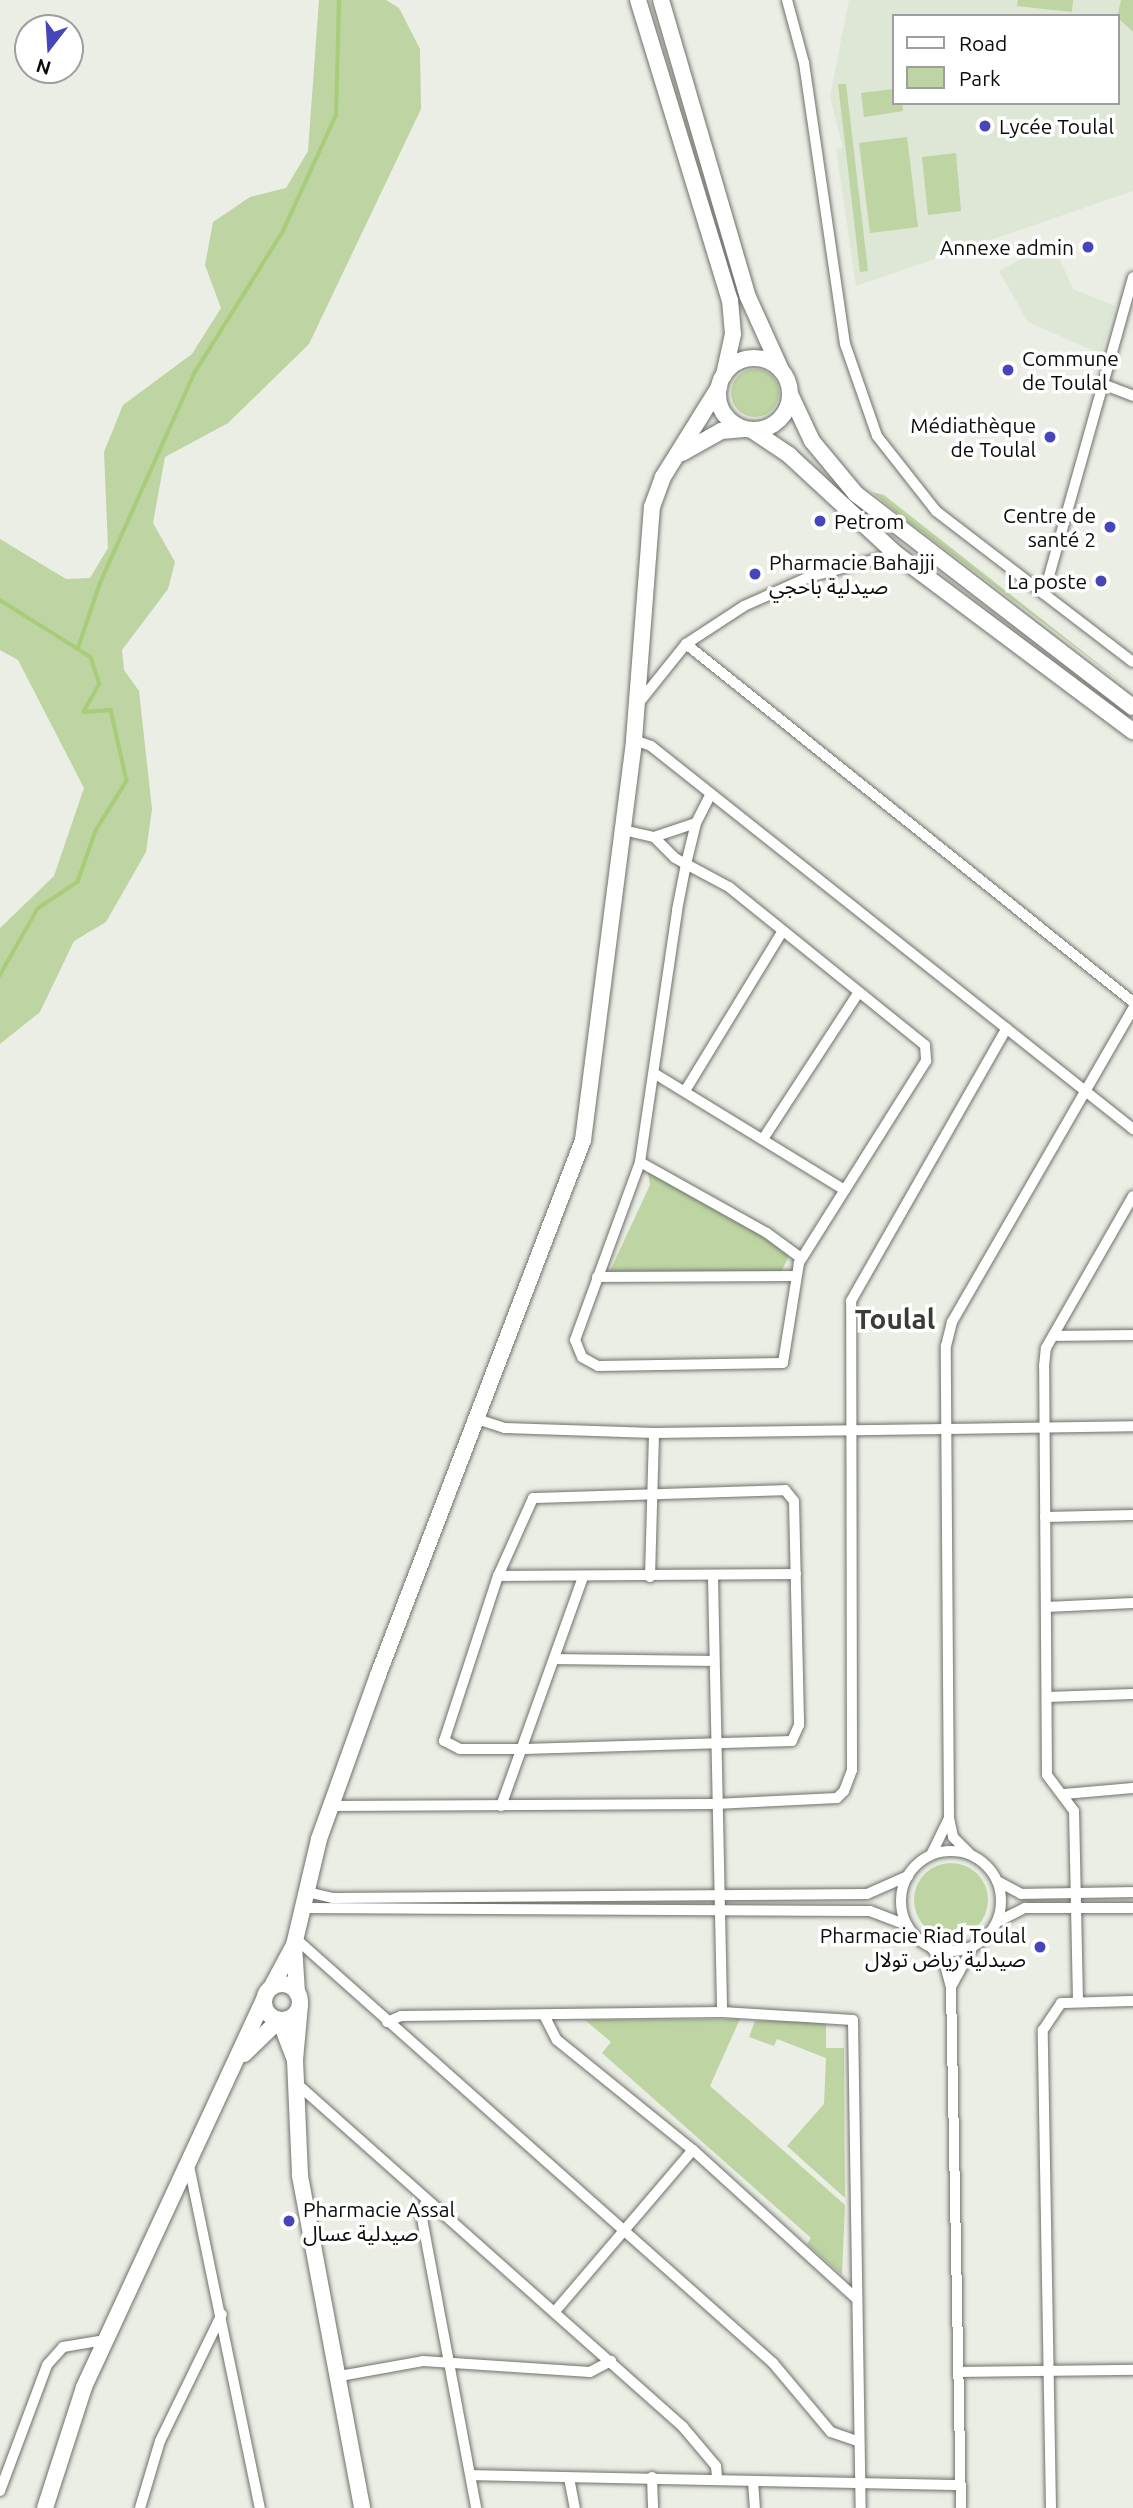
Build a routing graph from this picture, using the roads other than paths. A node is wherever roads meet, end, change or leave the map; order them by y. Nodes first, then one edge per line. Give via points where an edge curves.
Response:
1 (638, 0) edge
2 (661, 0) edge
3 (786, 0) edge
4 (1133, 277) edge
5 (781, 370) junction
6 (721, 381) junction
7 (1105, 385) junction
8 (790, 394) junction
9 (1133, 396) edge
10 (748, 429) junction
11 (674, 459) junction
12 (896, 554) junction
13 (1044, 594) junction
14 (686, 644) junction
15 (1133, 662) edge
16 (637, 705) junction
17 (1133, 707) edge
18 (1133, 731) edge
19 (634, 740) junction
20 (710, 795) junction
21 (696, 823) junction
22 (623, 830) junction
23 (654, 837) junction
24 (686, 864) junction
25 (782, 932) junction
26 (857, 995) junction
27 (1133, 1002) edge
28 (1133, 1009) edge
29 (1007, 1028) junction
30 (657, 1075) junction
31 (1086, 1089) junction
32 (685, 1091) junction
33 (1133, 1129) edge
34 (763, 1139) junction
35 (640, 1163) junction
36 (845, 1190) junction
37 (1133, 1196) edge
38 (801, 1258) junction
39 (794, 1276) junction
40 (597, 1277) junction
41 (1133, 1335) edge
42 (1053, 1336) junction
43 (477, 1419) junction
44 (847, 1426) junction
45 (1133, 1426) edge
46 (950, 1427) junction
47 (1043, 1427) junction
48 (654, 1433) junction
49 (653, 1492) junction
50 (1133, 1515) edge
51 (1045, 1517) junction
52 (796, 1574) junction
53 (498, 1576) junction
54 (583, 1577) junction
55 (650, 1577) junction
56 (713, 1577) junction
57 (1133, 1603) edge
58 (1046, 1607) junction
59 (555, 1659) junction
60 (712, 1661) junction
61 (1133, 1694) edge
62 (1047, 1697) junction
63 (714, 1748) junction
64 (524, 1749) junction
65 (1133, 1788) edge
66 (1064, 1794) junction
67 (715, 1804) junction
68 (331, 1806) junction
69 (500, 1806) junction
70 (948, 1818) junction
71 (974, 1856) junction
72 (927, 1857) junction
73 (908, 1876) junction
74 (998, 1881) junction
75 (307, 1892) junction
76 (1133, 1892) edge
77 (1075, 1893) junction
78 (719, 1897) junction
79 (303, 1908) junction
80 (1074, 1908) junction
81 (1133, 1908) edge
82 (720, 1910) junction
83 (997, 1923) junction
84 (907, 1925) junction
85 (295, 1942) junction
86 (974, 1946) junction
87 (931, 1947) junction
88 (272, 1986) junction
89 (951, 1987) junction
90 (299, 1999) junction
91 (263, 2001) junction
92 (1078, 2001) junction
93 (1133, 2001) edge
94 (722, 2012) junction
95 (544, 2015) junction
96 (279, 2021) junction
97 (387, 2022) junction
98 (243, 2055) junction
99 (295, 2060) junction
100 (295, 2082) junction
101 (693, 2150) junction
102 (189, 2166) junction
103 (427, 2200) junction
104 (623, 2232) junction
105 (857, 2299) junction
106 (557, 2309) junction
107 (222, 2314) junction
108 (105, 2340) junction
109 (452, 2361) junction
110 (611, 2361) junction
111 (1133, 2370) edge
112 (1049, 2371) junction
113 (960, 2372) junction
114 (340, 2376) junction
115 (857, 2441) junction
116 (471, 2475) junction
117 (652, 2477) junction
118 (569, 2478) junction
119 (717, 2478) junction
120 (753, 2481) junction
121 (859, 2484) junction
122 (961, 2485) junction
123 (0, 2491) edge
124 (45, 2508) edge
125 (140, 2508) edge
126 (260, 2508) edge
127 (362, 2508) edge
128 (476, 2508) edge
129 (575, 2508) edge
130 (653, 2508) edge
131 (754, 2508) edge
132 (861, 2508) edge
133 (961, 2508) edge
134 (1051, 2508) edge

1 - 6 street via 730,300 733,334
2 - 5 street via 748,298
3 - 13 street via 804,63 839,312 861,404 916,491
4 - 7 street
5 - 6 street via 751,358
5 - 8 street
6 - 10 street via 721,408
6 - 11 street
7 - 9 street
7 - 13 street
8 - 10 street via 774,424
8 - 17 street via 812,441 856,494
10 - 11 street via 703,439
10 - 12 street via 789,455
11 - 16 street via 652,507 646,539
12 - 14 street via 777,589
12 - 18 street
13 - 15 street
14 - 16 street
14 - 27 street
16 - 19 street
19 - 20 street via 651,746
19 - 22 street
20 - 21 street
20 - 29 street
21 - 23 street
21 - 24 street
22 - 23 street
22 - 43 street via 583,1140
23 - 24 street
24 - 25 street via 729,887
24 - 30 street
25 - 26 street
25 - 32 street
26 - 34 street
26 - 36 street via 927,1053
28 - 31 street
29 - 31 street
29 - 44 street via 851,1301
30 - 32 street
30 - 35 street
31 - 33 street
31 - 46 street via 952,1322 946,1346
32 - 34 street
34 - 36 street
35 - 38 street via 767,1233 765,1237
35 - 40 street
36 - 38 street
37 - 42 street
38 - 39 street
39 - 40 street
39 - 40 street via 787,1362 603,1366 582,1357 575,1340
41 - 42 street
42 - 47 street via 1044,1366
43 - 48 street via 505,1428
43 - 68 street
44 - 46 street
44 - 48 street
44 - 67 street via 850,1782 836,1798
45 - 47 street
46 - 47 street
46 - 70 street
47 - 51 street
48 - 49 street
49 - 52 street via 785,1490 794,1501
49 - 53 street via 540,1494 524,1508
49 - 55 street
50 - 51 street
51 - 58 street
52 - 56 street
52 - 63 street via 797,1734 785,1746
53 - 54 street
53 - 64 street via 443,1733 450,1746 460,1749
54 - 55 street
54 - 59 street
55 - 56 street
56 - 60 street
57 - 58 street
58 - 62 street
59 - 60 street
59 - 64 street
60 - 63 street
61 - 62 street
62 - 66 street via 1047,1775
63 - 64 street
63 - 67 street
64 - 69 street
65 - 66 street
66 - 77 street via 1074,1811
67 - 69 street
67 - 78 street
68 - 69 street
68 - 75 street
70 - 71 street via 953,1837
70 - 72 street via 940,1846
71 - 72 street via 950,1851
71 - 74 street
72 - 73 street
73 - 78 street via 867,1894
73 - 84 street via 901,1900
74 - 77 street via 1021,1894
74 - 83 street
75 - 78 street via 333,1898
75 - 79 street
76 - 77 street
77 - 80 street
78 - 82 street
79 - 82 street
79 - 85 street
80 - 81 street
80 - 83 street via 1025,1908
80 - 92 street
82 - 84 street via 870,1911
82 - 94 street
83 - 86 street
84 - 87 street
85 - 88 street
85 - 90 street
85 - 97 street
86 - 87 street
86 - 89 street
87 - 89 street
88 - 90 street via 289,1985
88 - 91 street
89 - 113 street
90 - 96 street
90 - 99 street
91 - 96 street
91 - 98 street
92 - 93 street
92 - 112 street via 1052,2010 1042,2038
94 - 95 street
94 - 105 street via 845,2016 857,2026
95 - 97 street
95 - 101 street via 556,2040
96 - 98 street
96 - 99 street
97 - 104 street
98 - 102 street
99 - 100 street
100 - 103 street
100 - 114 street via 300,2176
101 - 104 street
101 - 105 street
102 - 107 street
102 - 108 street
103 - 106 street
103 - 109 street via 421,2213
104 - 106 street
104 - 115 street via 797,2385 831,2432
105 - 115 street
106 - 110 street
107 - 125 street via 159,2441
107 - 126 street
108 - 123 street via 63,2347 47,2365
108 - 124 street
109 - 110 street via 590,2372
109 - 114 street
109 - 116 street
110 - 119 street via 700,2444
111 - 112 street
112 - 113 street
112 - 134 street
113 - 122 street
114 - 127 street
115 - 121 street
116 - 118 street
116 - 128 street
117 - 118 street
117 - 119 street
117 - 130 street
118 - 129 street
119 - 120 street
120 - 121 street
120 - 131 street
121 - 122 street
121 - 132 street
122 - 133 street

